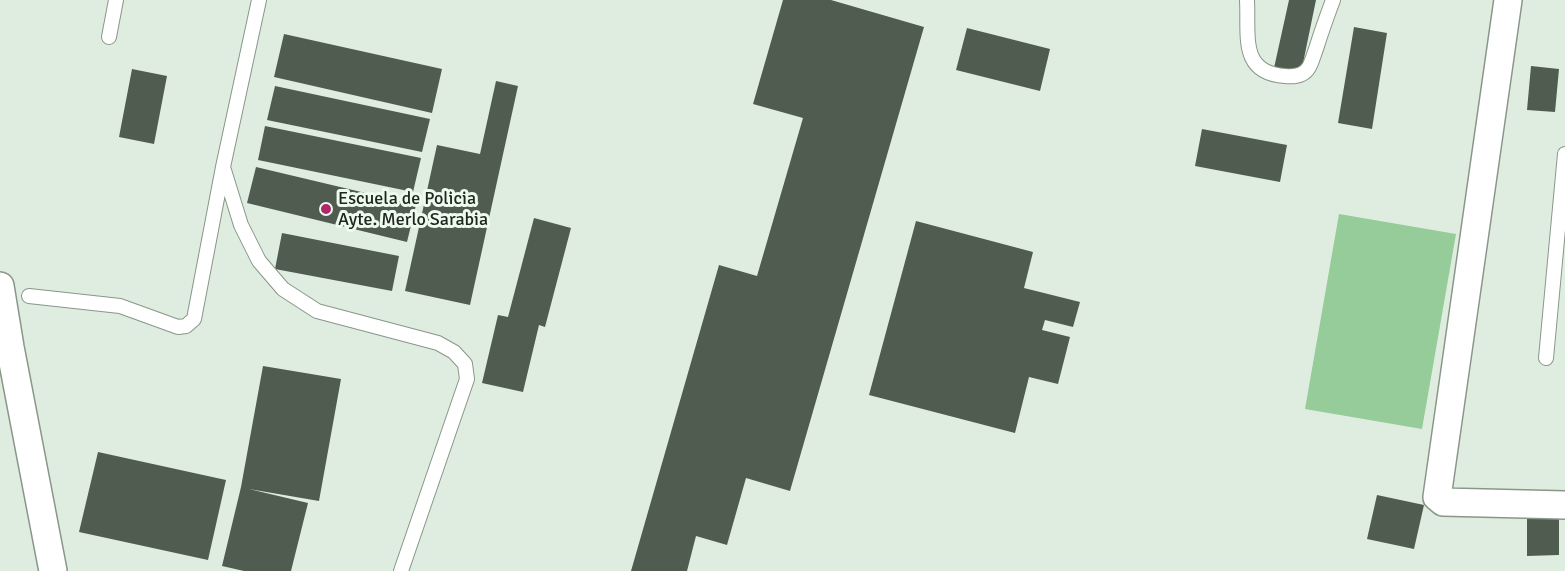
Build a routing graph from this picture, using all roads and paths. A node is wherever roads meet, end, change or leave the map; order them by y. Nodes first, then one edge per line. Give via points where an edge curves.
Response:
1 (116, 0) edge
2 (259, 0) edge
3 (1247, 0) edge
4 (1333, 0) edge
5 (1508, 0) edge
6 (109, 37) dead end
7 (1565, 154) edge
8 (223, 167) junction
9 (0, 286) edge
10 (29, 296) dead end
11 (5, 347) edge
12 (1546, 358) dead end
13 (1565, 505) edge
14 (53, 571) edge
15 (401, 571) edge

1 - 6 lane
2 - 8 lane
3 - 4 lane via 1254,63 1267,74 1290,76 1302,74 1309,67
5 - 13 street via 1437,497 1443,502
7 - 12 lane
8 - 10 lane via 194,319 186,326 178,327 120,306
8 - 15 lane via 245,234 259,261 283,289 317,311 438,343 465,364 467,379
9 - 11 street
11 - 14 street

